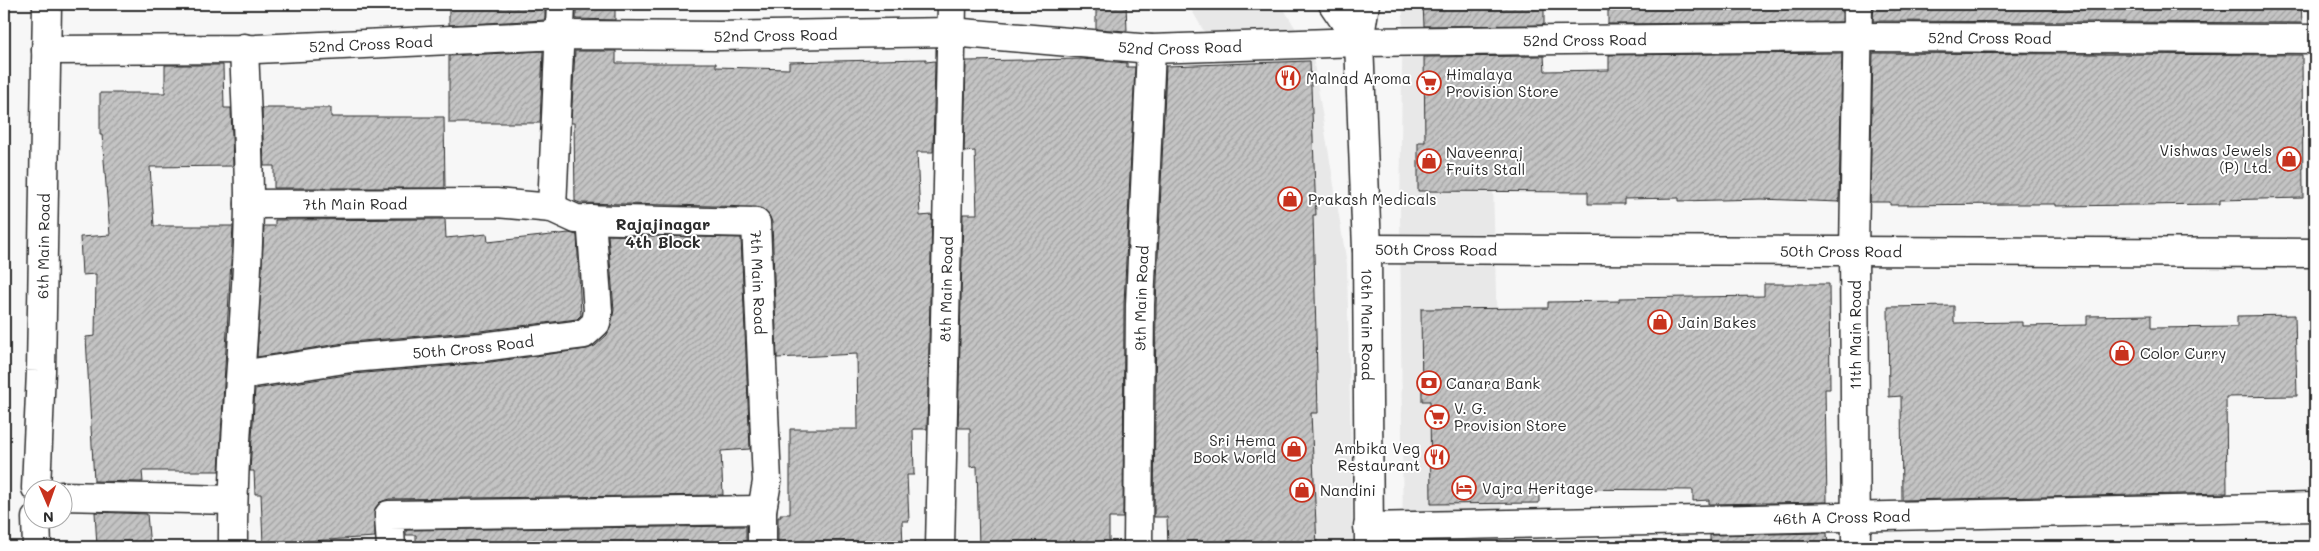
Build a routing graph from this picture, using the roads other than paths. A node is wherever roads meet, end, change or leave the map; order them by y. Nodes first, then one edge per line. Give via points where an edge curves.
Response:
1 (47, 4) edge
2 (561, 4) edge
3 (952, 4) edge
4 (1333, 4) edge
5 (1365, 4) edge
6 (1858, 4) edge
7 (950, 32) junction
8 (561, 35) junction
9 (1858, 37) junction
10 (2315, 39) edge
11 (1359, 42) junction
12 (244, 48) junction
13 (1151, 49) junction
14 (46, 50) junction
15 (249, 204) junction
16 (552, 208) junction
17 (591, 219) junction
18 (1367, 249) junction
19 (1854, 251) junction
20 (2315, 253) edge
21 (241, 375) junction
22 (36, 478) edge
23 (72, 496) edge
24 (233, 500) junction
25 (2315, 508) edge
26 (762, 510) junction
27 (1856, 517) junction
28 (36, 528) edge
29 (1369, 537) edge
30 (37, 547) edge
31 (233, 547) edge
32 (391, 547) edge
33 (762, 547) edge
34 (940, 547) edge
35 (1138, 547) edge
36 (1856, 547) edge

1 - 14 street, 6th Main Road
2 - 8 street
3 - 7 street, 8th Main Road
4 - 11 street
5 - 11 street, 10th Main Road
6 - 9 street, 11th Main Road
7 - 8 street, 52nd Cross Road
7 - 13 street, 52nd Cross Road
7 - 34 street, 8th Main Road
8 - 12 street, 52nd Cross Road
8 - 16 street
9 - 10 street, 52nd Cross Road
9 - 11 street, 52nd Cross Road
9 - 19 street, 11th Main Road
11 - 13 street, 52nd Cross Road
11 - 18 street, 10th Main Road
12 - 14 street, 52nd Cross Road
12 - 15 street
13 - 35 street, 9th Main Road via 1140,306
14 - 22 street, 6th Main Road
15 - 16 street, 7th Main Road via 496,203
15 - 21 street
16 - 17 street, 7th Main Road via 576,219
17 - 21 street, 50th Cross Road via 598,311 596,323 584,334 351,358
17 - 26 street, 7th Main Road via 756,223 767,482
18 - 19 street, 50th Cross Road
18 - 29 street, 10th Main Road
19 - 20 street, 50th Cross Road
19 - 27 street, 11th Main Road
21 - 24 street
23 - 24 street
24 - 31 street
25 - 27 street, 46th A Cross Road
26 - 32 street via 389,515
26 - 33 street, 7th Main Road
27 - 29 street, 46th A Cross Road
27 - 36 street, 11th Main Road
28 - 30 street

